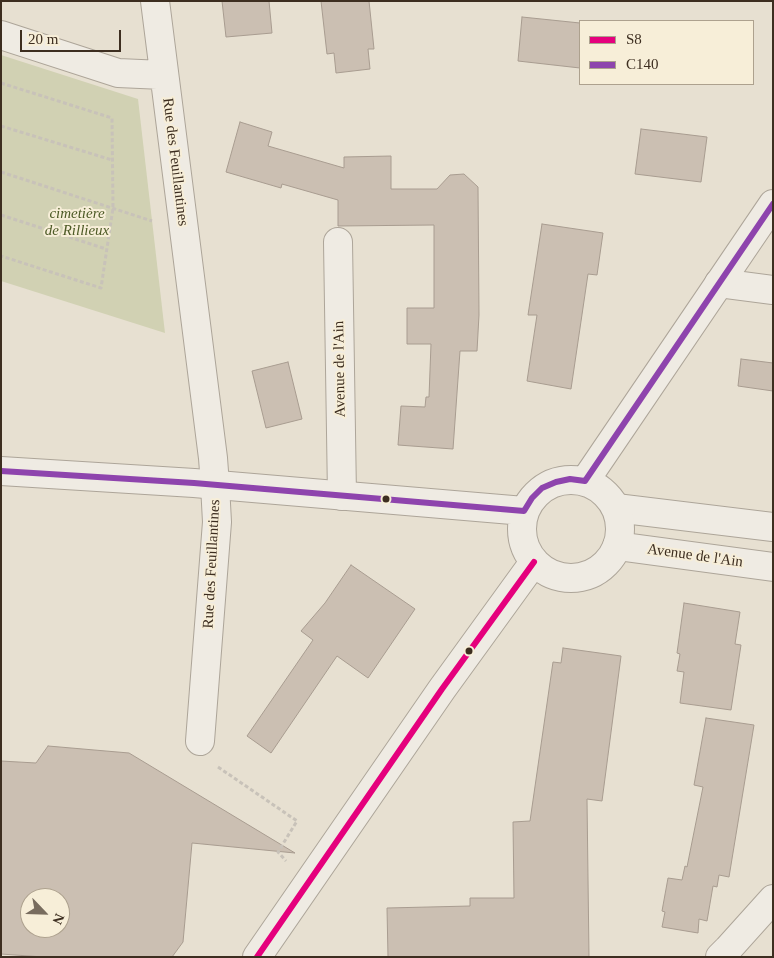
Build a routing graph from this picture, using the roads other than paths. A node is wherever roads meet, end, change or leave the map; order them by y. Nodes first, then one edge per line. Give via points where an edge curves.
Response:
1 (155, 1) edge
2 (1, 35) edge
3 (163, 75) junction
4 (773, 204) edge
5 (338, 242) dead end
6 (718, 283) junction
7 (773, 290) edge
8 (1, 471) edge
9 (585, 481) junction
10 (215, 485) junction
11 (342, 496) junction
12 (616, 508) junction
13 (524, 511) junction
14 (773, 526) edge
15 (617, 546) junction
16 (534, 562) junction
17 (773, 567) edge
18 (200, 741) road end
19 (773, 899) edge
20 (257, 957) edge
21 (720, 957) edge

1 - 3 street, Rue des Feuillantines
2 - 3 street via 118,73
3 - 10 street, Rue des Feuillantines
4 - 6 street
5 - 11 street, Avenue de l'Ain
6 - 7 street
6 - 9 street
8 - 10 street
9 - 12 street via 598,487
9 - 13 street via 570,479 542,488
10 - 11 street
10 - 18 street, Rue des Feuillantines via 217,522
11 - 13 street
12 - 14 street
12 - 15 street via 620,533
13 - 16 street via 521,528 524,545
15 - 16 street via 599,570 586,576 556,577
15 - 17 street, Avenue de l'Ain
16 - 20 street
19 - 21 street

